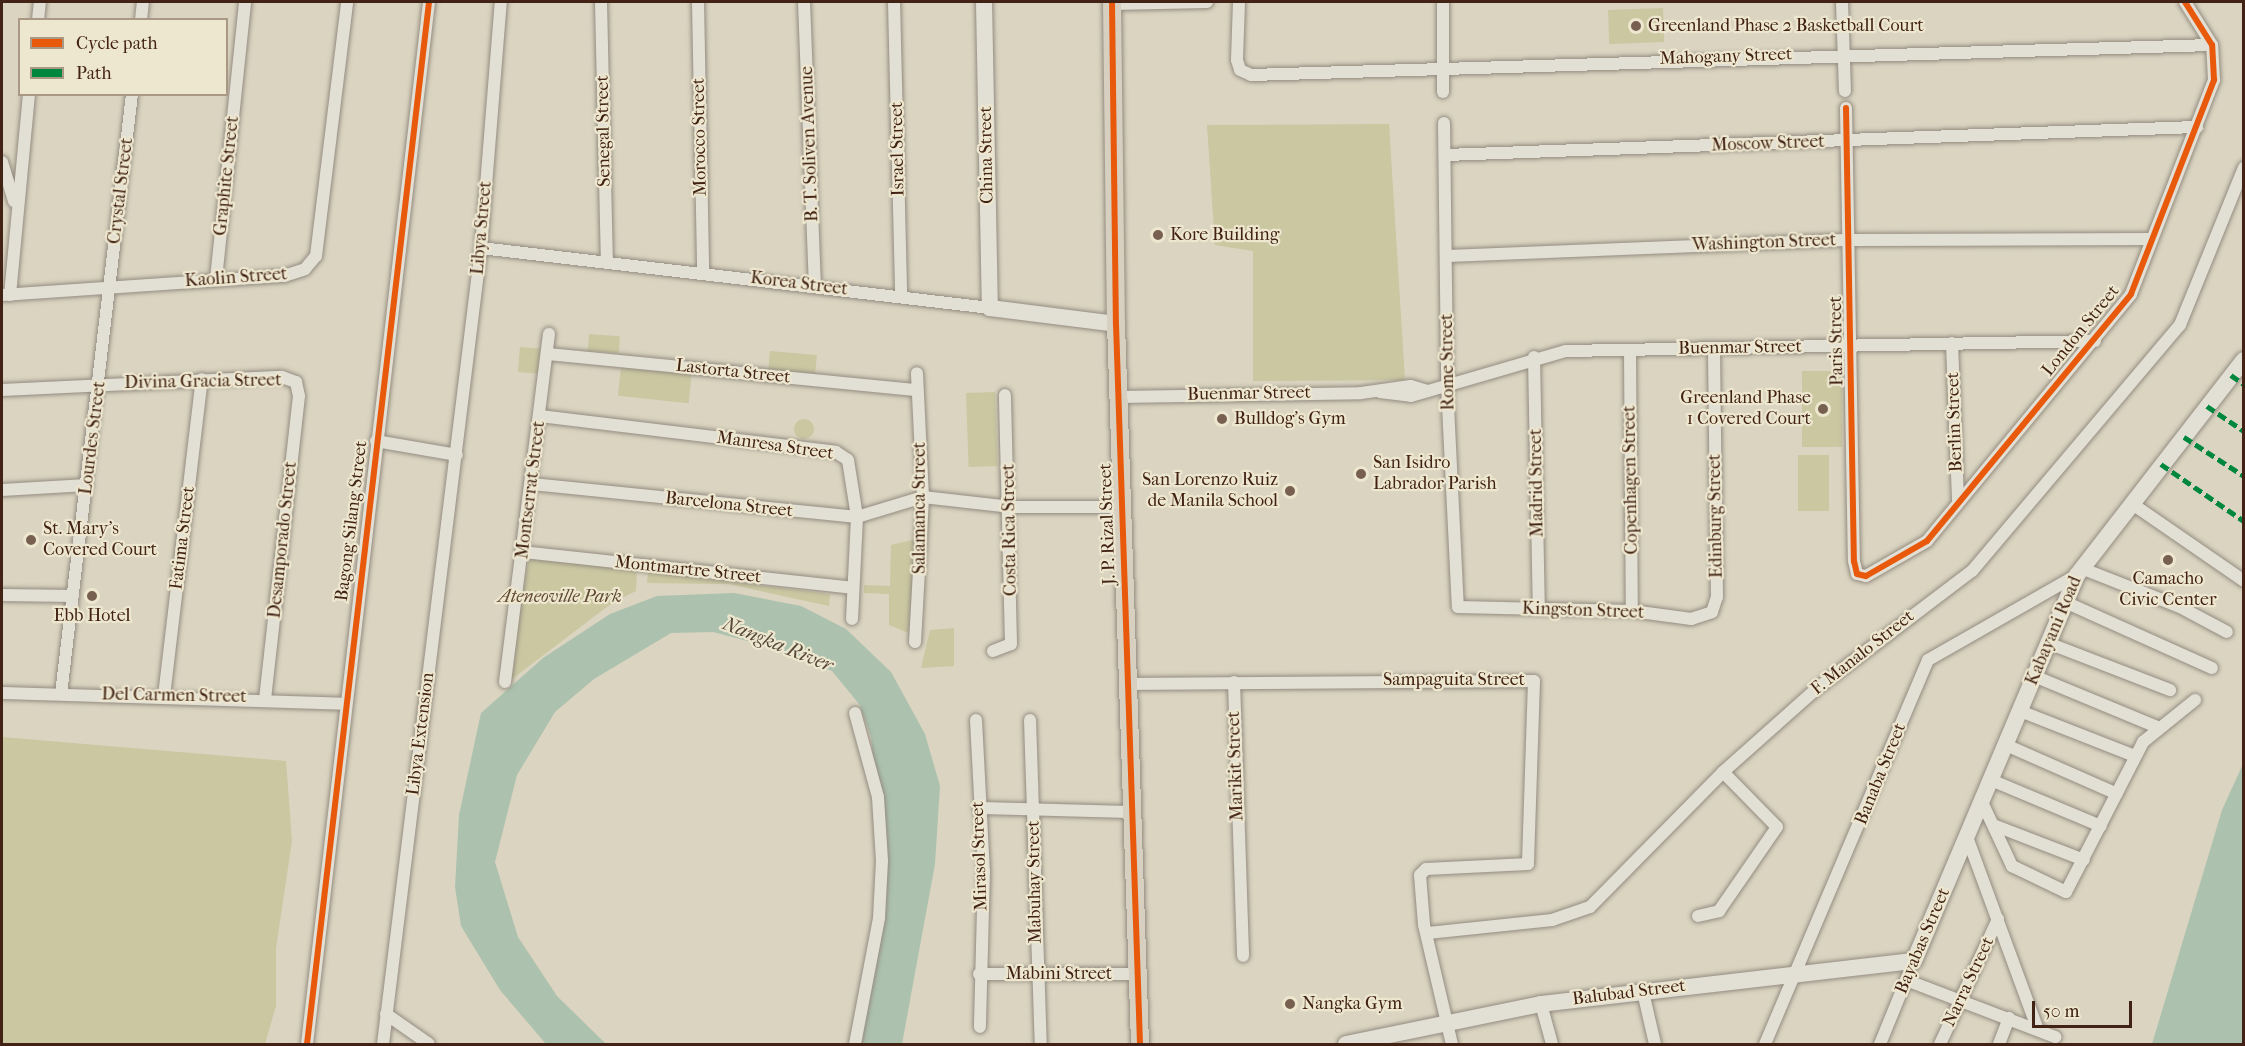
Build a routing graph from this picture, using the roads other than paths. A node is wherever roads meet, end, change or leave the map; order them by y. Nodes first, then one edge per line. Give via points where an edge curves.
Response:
1 (40, 2) edge
2 (143, 2) edge
3 (245, 2) edge
4 (347, 2) edge
5 (429, 2) edge
6 (501, 2) edge
7 (602, 2) edge
8 (698, 2) edge
9 (804, 2) edge
10 (894, 2) edge
11 (984, 2) edge
12 (1207, 2) edge
13 (1239, 2) edge
14 (1443, 2) edge
15 (1842, 2) edge
16 (2185, 2) edge
17 (1112, 3) edge
18 (38, 18) edge
19 (141, 18) edge
20 (2212, 45) junction
21 (1844, 54) junction
22 (1443, 66) junction
23 (1845, 91) dead end
24 (1443, 92) dead end
25 (29, 96) edge
26 (132, 96) edge
27 (1846, 108) dead end
28 (1444, 123) dead end
29 (2197, 127) junction
30 (1848, 141) junction
31 (1446, 155) junction
32 (2, 162) edge
33 (2244, 167) edge
34 (16, 205) junction
35 (2152, 239) junction
36 (1851, 240) junction
37 (481, 248) junction
38 (1448, 256) junction
39 (607, 261) junction
40 (703, 272) junction
41 (216, 279) junction
42 (815, 286) junction
43 (110, 288) junction
44 (6, 295) edge
45 (901, 297) junction
46 (990, 308) junction
47 (1116, 324) junction
48 (549, 334) dead end
49 (2095, 341) junction
50 (1952, 343) junction
51 (1852, 345) junction
52 (1714, 348) junction
53 (1630, 350) junction
54 (548, 354) junction
55 (1534, 357) junction
56 (2244, 360) edge
57 (916, 374) dead end
58 (202, 380) junction
59 (296, 382) joint
60 (99, 384) junction
61 (1447, 385) junction
62 (2, 390) edge
63 (917, 390) junction
64 (1005, 395) dead end
65 (1118, 397) junction
66 (540, 416) junction
67 (376, 441) junction
68 (457, 455) junction
69 (532, 484) junction
70 (87, 485) junction
71 (2, 490) edge
72 (923, 498) junction
73 (1958, 501) junction
74 (2131, 503) junction
75 (1011, 507) junction
76 (1122, 507) junction
77 (857, 517) junction
78 (523, 552) junction
79 (2079, 572) junction
80 (1857, 574) joint
81 (2244, 581) edge
82 (853, 588) junction
83 (2, 595) edge
84 (73, 596) junction
85 (1456, 601) joint
86 (2065, 602) junction
87 (1539, 608) junction
88 (1632, 611) junction
89 (1712, 612) joint
90 (852, 619) dead end
91 (2227, 632) dead end
92 (915, 642) dead end
93 (2048, 643) junction
94 (993, 651) dead end
95 (2212, 668) dead end
96 (2034, 676) junction
97 (505, 682) dead end
98 (1234, 682) junction
99 (1128, 684) junction
100 (2170, 690) dead end
101 (2, 693) edge
102 (62, 694) junction
103 (164, 696) junction
104 (265, 698) junction
105 (2195, 700) dead end
106 (346, 704) junction
107 (2020, 711) junction
108 (855, 713) dead end
109 (976, 720) dead end
110 (1030, 720) dead end
111 (2157, 727) junction
112 (2006, 745) junction
113 (2135, 756) junction
114 (1723, 772) junction
115 (1991, 780) junction
116 (2117, 794) junction
117 (1982, 802) junction
118 (979, 808) junction
119 (1034, 811) junction
120 (1132, 812) junction
121 (1995, 826) junction
122 (2101, 826) junction
123 (1967, 837) junction
124 (2084, 860) junction
125 (1698, 916) dead end
126 (1998, 919) junction
127 (1428, 933) junction
128 (1243, 956) dead end
129 (1914, 961) junction
130 (980, 974) junction
131 (1038, 974) junction
132 (1795, 974) junction
133 (1138, 975) junction
134 (1906, 980) junction
135 (1643, 992) junction
136 (1961, 1000) junction
137 (1542, 1004) junction
138 (386, 1014) junction
139 (2009, 1018) junction
140 (1447, 1020) junction
141 (980, 1027) dead end
142 (2037, 1027) junction
143 (2055, 1037) dead end
144 (307, 1044) edge
145 (383, 1044) edge
146 (429, 1044) edge
147 (855, 1044) edge
148 (1041, 1044) edge
149 (1140, 1044) edge
150 (1346, 1044) edge
151 (1452, 1044) edge
152 (1552, 1044) edge
153 (1655, 1044) edge
154 (1765, 1044) edge
155 (1880, 1044) edge
156 (1940, 1044) edge
157 (1999, 1044) edge

1 - 18 street
2 - 19 street
3 - 41 street, Graphite Street
4 - 41 street, Kaolin Street via 316,256 297,273
5 - 67 street, Bagong Silang Street
6 - 37 street, Libya Street
7 - 39 street, Senegal Street
8 - 40 street, Morocco Street
9 - 42 street, B. T. Soliven Avenue
10 - 45 street, Israel Street
11 - 46 street, China Street
12 - 17 street
13 - 22 street, Mahogany Street via 1240,70 1251,75
14 - 22 street
15 - 21 street
16 - 20 street, London Street
17 - 47 main road, J. P. Rizal Street
20 - 21 street, Mahogany Street
20 - 29 street, London Street via 2214,80
21 - 22 street, Mahogany Street
21 - 23 street
22 - 24 street
25 - 34 street
26 - 43 street, Crystal Street
27 - 30 street, Paris Street
28 - 31 street, Rome Street
29 - 30 street, Moscow Street
29 - 35 street, London Street
30 - 31 street, Moscow Street
30 - 36 street, Paris Street
31 - 38 street, Rome Street
32 - 34 street
33 - 114 street, F. Manalo Street via 2180,325 1986,554 1815,690
34 - 44 street
35 - 36 street, Washington Street
35 - 49 street, London Street via 2131,294
36 - 38 street, Washington Street
36 - 51 street, Paris Street
37 - 39 street, Korea Street
37 - 68 street, Libya Street
38 - 61 street, Rome Street
39 - 40 street, Korea Street
40 - 42 street, Korea Street
41 - 43 street, Kaolin Street
42 - 45 street, Korea Street
43 - 44 street, Kaolin Street
43 - 60 street, Lourdes Street
45 - 46 street, Korea Street
46 - 47 street, Korea Street
47 - 65 main road, J. P. Rizal Street
48 - 54 street, Montserrat Street
49 - 50 street, Buenmar Street
49 - 73 street, London Street
50 - 51 street, Buenmar Street
50 - 73 street, Berlin Street
51 - 52 street, Buenmar Street
51 - 80 street, Paris Street
52 - 53 street, Buenmar Street
52 - 89 street, Edinburg Street via 1717,597
53 - 55 street, Buenmar Street
53 - 88 street, Copenhagen Street
54 - 63 street, Lastorta Street
54 - 66 street, Montserrat Street
55 - 61 street, Buenmar Street
55 - 87 street, Madrid Street
56 - 74 street, Kabayani Road
57 - 63 street, Salamanca Street
58 - 59 street, Divina Gracia Street via 282,377
58 - 60 street, Divina Gracia Street
58 - 103 street, Fatima Street
59 - 104 street, Desamporado Street via 299,396
60 - 62 street, Divina Gracia Street
60 - 70 street, Lourdes Street
61 - 65 street, Buenmar Street via 1391,396 1380,392
61 - 85 street, Rome Street
63 - 72 street, Salamanca Street
64 - 75 street, Costa Rica Street
65 - 76 main road, J. P. Rizal Street
66 - 69 street, Montserrat Street
66 - 77 street, Manresa Street via 836,452 848,460 854,476
67 - 68 street
67 - 106 street, Bagong Silang Street
68 - 138 street, Libya Extension
69 - 77 street, Barcelona Street
69 - 78 street, Montserrat Street
70 - 71 street
70 - 84 street, Lourdes Street
72 - 75 street
72 - 77 street, Barcelona Street
72 - 92 street, Salamanca Street
73 - 80 street, London Street via 1928,541 1885,570
74 - 79 street, Kabayani Road
74 - 81 street
75 - 76 street
75 - 94 street, Costa Rica Street via 1011,644
76 - 99 main road, J. P. Rizal Street
77 - 82 street, Manresa Street
78 - 82 street, Montmartre Street
78 - 97 street, Montserrat Street
79 - 86 street, Kabayani Road
79 - 91 street via 2180,607
79 - 132 street, Banaba Street via 1928,660
82 - 90 street, Manresa Street
83 - 84 street
84 - 102 street, Lourdes Street
85 - 87 street, Kingston Street via 1461,609
86 - 93 street, Kabayani Road
86 - 95 street
87 - 88 street, Kingston Street
88 - 89 street, Kingston Street via 1691,619
93 - 96 street, Kabayani Road
93 - 100 street
96 - 107 street, Kabayani Road
96 - 111 street
98 - 99 street
98 - 127 street, Sampaguita Street via 1534,681 1528,864 1426,868 1419,878
98 - 128 street, Marikit Street
99 - 120 main road, J. P. Rizal Street
101 - 102 street, Del Carmen Street
102 - 103 street, Del Carmen Street
103 - 104 street, Del Carmen Street
104 - 106 street, Del Carmen Street
105 - 111 street
106 - 144 street, Bagong Silang Street
107 - 112 street, Kabayani Road
107 - 113 street
108 - 147 street via 875,780 882,861 879,918
109 - 118 street, Mirasol Street
110 - 119 street, Mabuhay Street
111 - 113 street
112 - 115 street, Kabayani Road
112 - 116 street
113 - 116 street
114 - 125 street via 1777,827 1719,911
114 - 127 street, F. Manalo Street via 1590,907 1574,916
115 - 117 street, Kabayani Road
115 - 122 street
116 - 122 street
117 - 121 street
117 - 123 street, Kabayani Road
118 - 119 street
118 - 130 street, Mirasol Street via 984,871
119 - 120 street
119 - 131 street, Mabuhay Street
120 - 133 main road, J. P. Rizal Street
121 - 124 street
121 - 124 street via 2017,872 2061,892 2069,889
122 - 124 street
123 - 126 street
123 - 129 street, Bayabas Street
126 - 136 street, Narra Street
126 - 142 street
127 - 140 street
129 - 132 street, Balubad Street
129 - 134 street, Bayabas Street
130 - 131 street, Mabini Street
130 - 141 street, Mirasol Street
131 - 133 street, Mabini Street
131 - 148 street, Mabuhay Street
132 - 135 street, Balubad Street
132 - 154 street, Banaba Street
133 - 149 main road, J. P. Rizal Street
134 - 136 street
134 - 155 street, Bayabas Street
135 - 137 street, Balubad Street
135 - 153 street
136 - 139 street
136 - 156 street, Narra Street
137 - 140 street, Balubad Street
137 - 152 street
138 - 145 street, Libya Extension
138 - 146 street
139 - 142 street
139 - 157 street
140 - 150 street, Balubad Street
140 - 151 street
142 - 143 street

